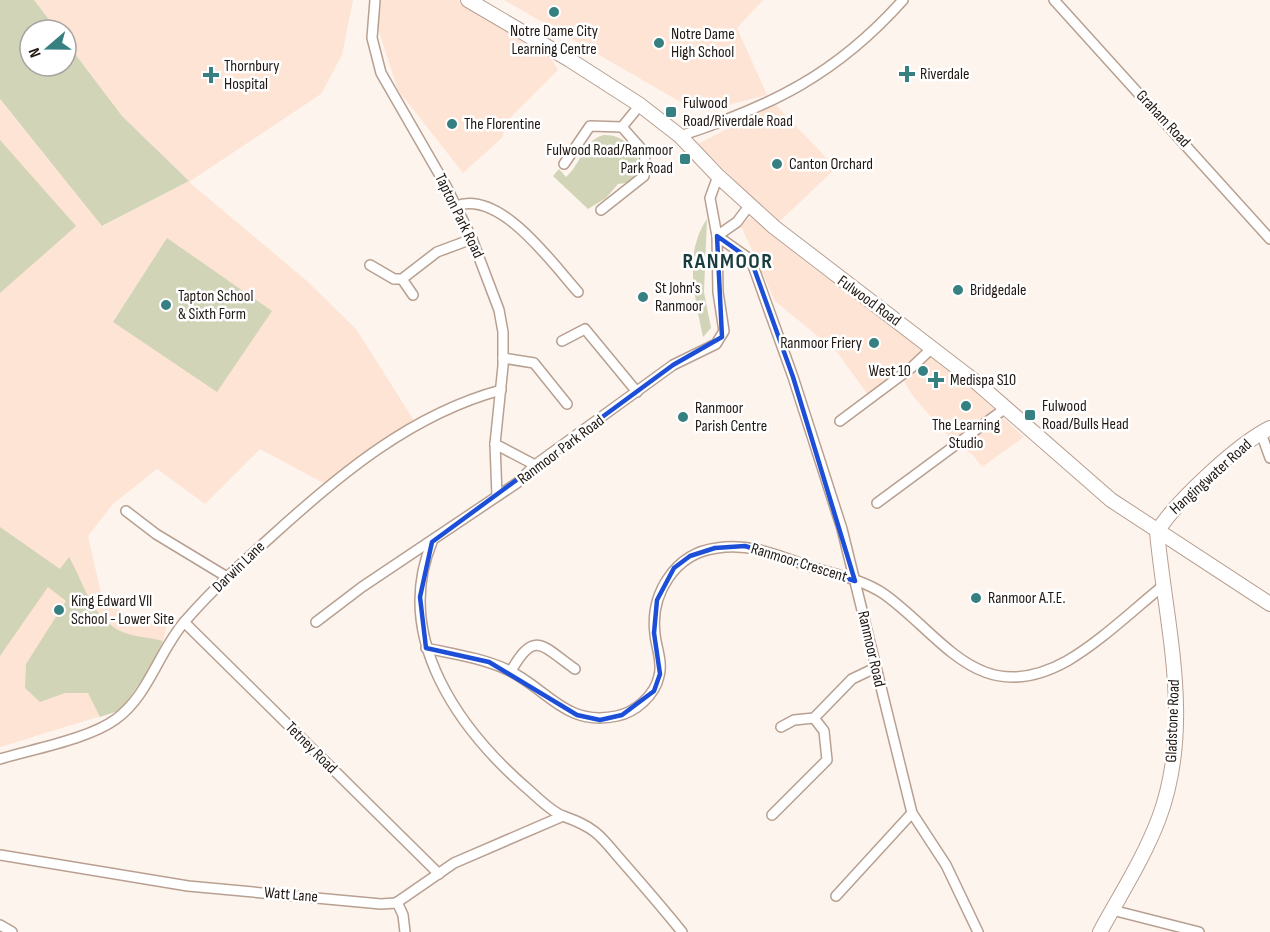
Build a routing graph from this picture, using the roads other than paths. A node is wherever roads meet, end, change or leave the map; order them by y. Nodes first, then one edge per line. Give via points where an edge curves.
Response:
1 (375, 0) edge
2 (468, 0) edge
3 (903, 0) edge
4 (1054, 0) edge
5 (640, 105) junction
6 (622, 127) junction
7 (680, 136) junction
8 (564, 164) dead end
9 (718, 177) junction
10 (456, 206) junction
11 (749, 206) junction
12 (601, 210) dead end
13 (717, 236) junction
14 (472, 239) junction
15 (1270, 239) edge
16 (370, 265) dead end
17 (402, 279) junction
18 (578, 292) dead end
19 (413, 295) dead end
20 (562, 341) dead end
21 (932, 348) junction
22 (503, 358) junction
23 (501, 390) junction
24 (637, 392) junction
25 (567, 404) dead end
26 (1007, 407) junction
27 (840, 421) dead end
28 (1266, 430) edge
29 (495, 444) junction
30 (1270, 458) edge
31 (535, 465) junction
32 (497, 496) junction
33 (878, 503) dead end
34 (126, 512) dead end
35 (1157, 531) junction
36 (432, 542) junction
37 (227, 577) junction
38 (855, 581) junction
39 (1164, 585) junction
40 (1270, 604) edge
41 (184, 622) junction
42 (316, 622) dead end
43 (426, 648) junction
44 (875, 668) junction
45 (575, 669) dead end
46 (511, 671) junction
47 (814, 718) junction
48 (781, 727) dead end
49 (0, 759) edge
50 (912, 813) junction
51 (772, 815) dead end
52 (562, 816) junction
53 (0, 855) edge
54 (439, 874) junction
55 (836, 896) dead end
56 (397, 902) junction
57 (1112, 910) junction
58 (0, 925) edge
59 (12, 932) edge
60 (405, 932) edge
61 (682, 932) edge
62 (978, 932) edge
63 (1100, 932) edge
64 (1199, 932) edge

1 - 10 street, Tapton Park Road via 372,38 381,73
2 - 5 street, Fulwood Road
3 - 7 street via 856,46 788,94 753,111
4 - 15 street, Graham Road
5 - 6 street
5 - 7 street, Fulwood Road
6 - 8 street via 590,126
6 - 12 street via 645,153 644,176
7 - 9 street, Fulwood Road
9 - 11 street, Fulwood Road
9 - 13 street via 710,198
10 - 14 street, Tapton Park Road
10 - 18 street via 478,203 517,224
11 - 13 street via 737,222
11 - 21 street, Fulwood Road
13 - 24 street, Ranmoor Park Road via 722,337 716,344 673,365
13 - 38 street, Ranmoor Road via 751,260 794,377
14 - 17 street via 437,252
14 - 22 street, Tapton Park Road via 499,310
16 - 17 street via 394,279
17 - 19 street
20 - 24 street via 585,329
21 - 26 street, Fulwood Road
21 - 27 street
22 - 23 street, Tapton Park Road
22 - 25 street via 534,363
23 - 29 street, Tapton Park Road
23 - 37 street, Darwin Lane via 474,397 424,420 372,453 326,488
24 - 31 street, Ranmoor Park Road
26 - 33 street
26 - 35 street, Fulwood Road via 1111,500
28 - 30 street
28 - 35 street, Hangingwater Road via 1243,445 1167,516
29 - 31 street
29 - 32 street, Tapton Park Road
31 - 32 street, Ranmoor Park Road
32 - 36 street, Ranmoor Park Road
34 - 37 street
35 - 39 street, Gladstone Road
35 - 40 street, Fulwood Road
36 - 42 street, Ranmoor Park Road
36 - 43 street via 420,597
37 - 41 street, Darwin Lane
38 - 39 street, Ranmoor Crescent via 883,594 962,662 988,672 1015,676 1067,661
38 - 44 street, Ranmoor Road
38 - 46 street, Ranmoor Crescent via 768,550 745,546 715,548 690,556 674,568 657,600 654,633 660,674 654,691 622,715 600,720 578,715 548,700
39 - 57 street, Gladstone Road via 1175,664 1174,758 1159,818
41 - 49 street, Darwin Lane via 131,705 116,719 95,731
41 - 54 street, Tetney Road
43 - 46 street, Ranmoor Crescent
43 - 52 street via 439,683 465,721 509,771
44 - 47 street via 852,679
44 - 50 street, Ranmoor Road
45 - 46 street via 534,644 523,650
47 - 48 street via 794,720
47 - 51 street via 824,731 827,760
50 - 55 street
50 - 62 street, Ranmoor Road via 946,865
52 - 54 street via 454,863
52 - 61 street via 595,832
53 - 56 street, Watt Lane via 188,886 381,904
54 - 56 street
56 - 60 street
57 - 63 street, Gladstone Road
57 - 64 street
58 - 59 street

